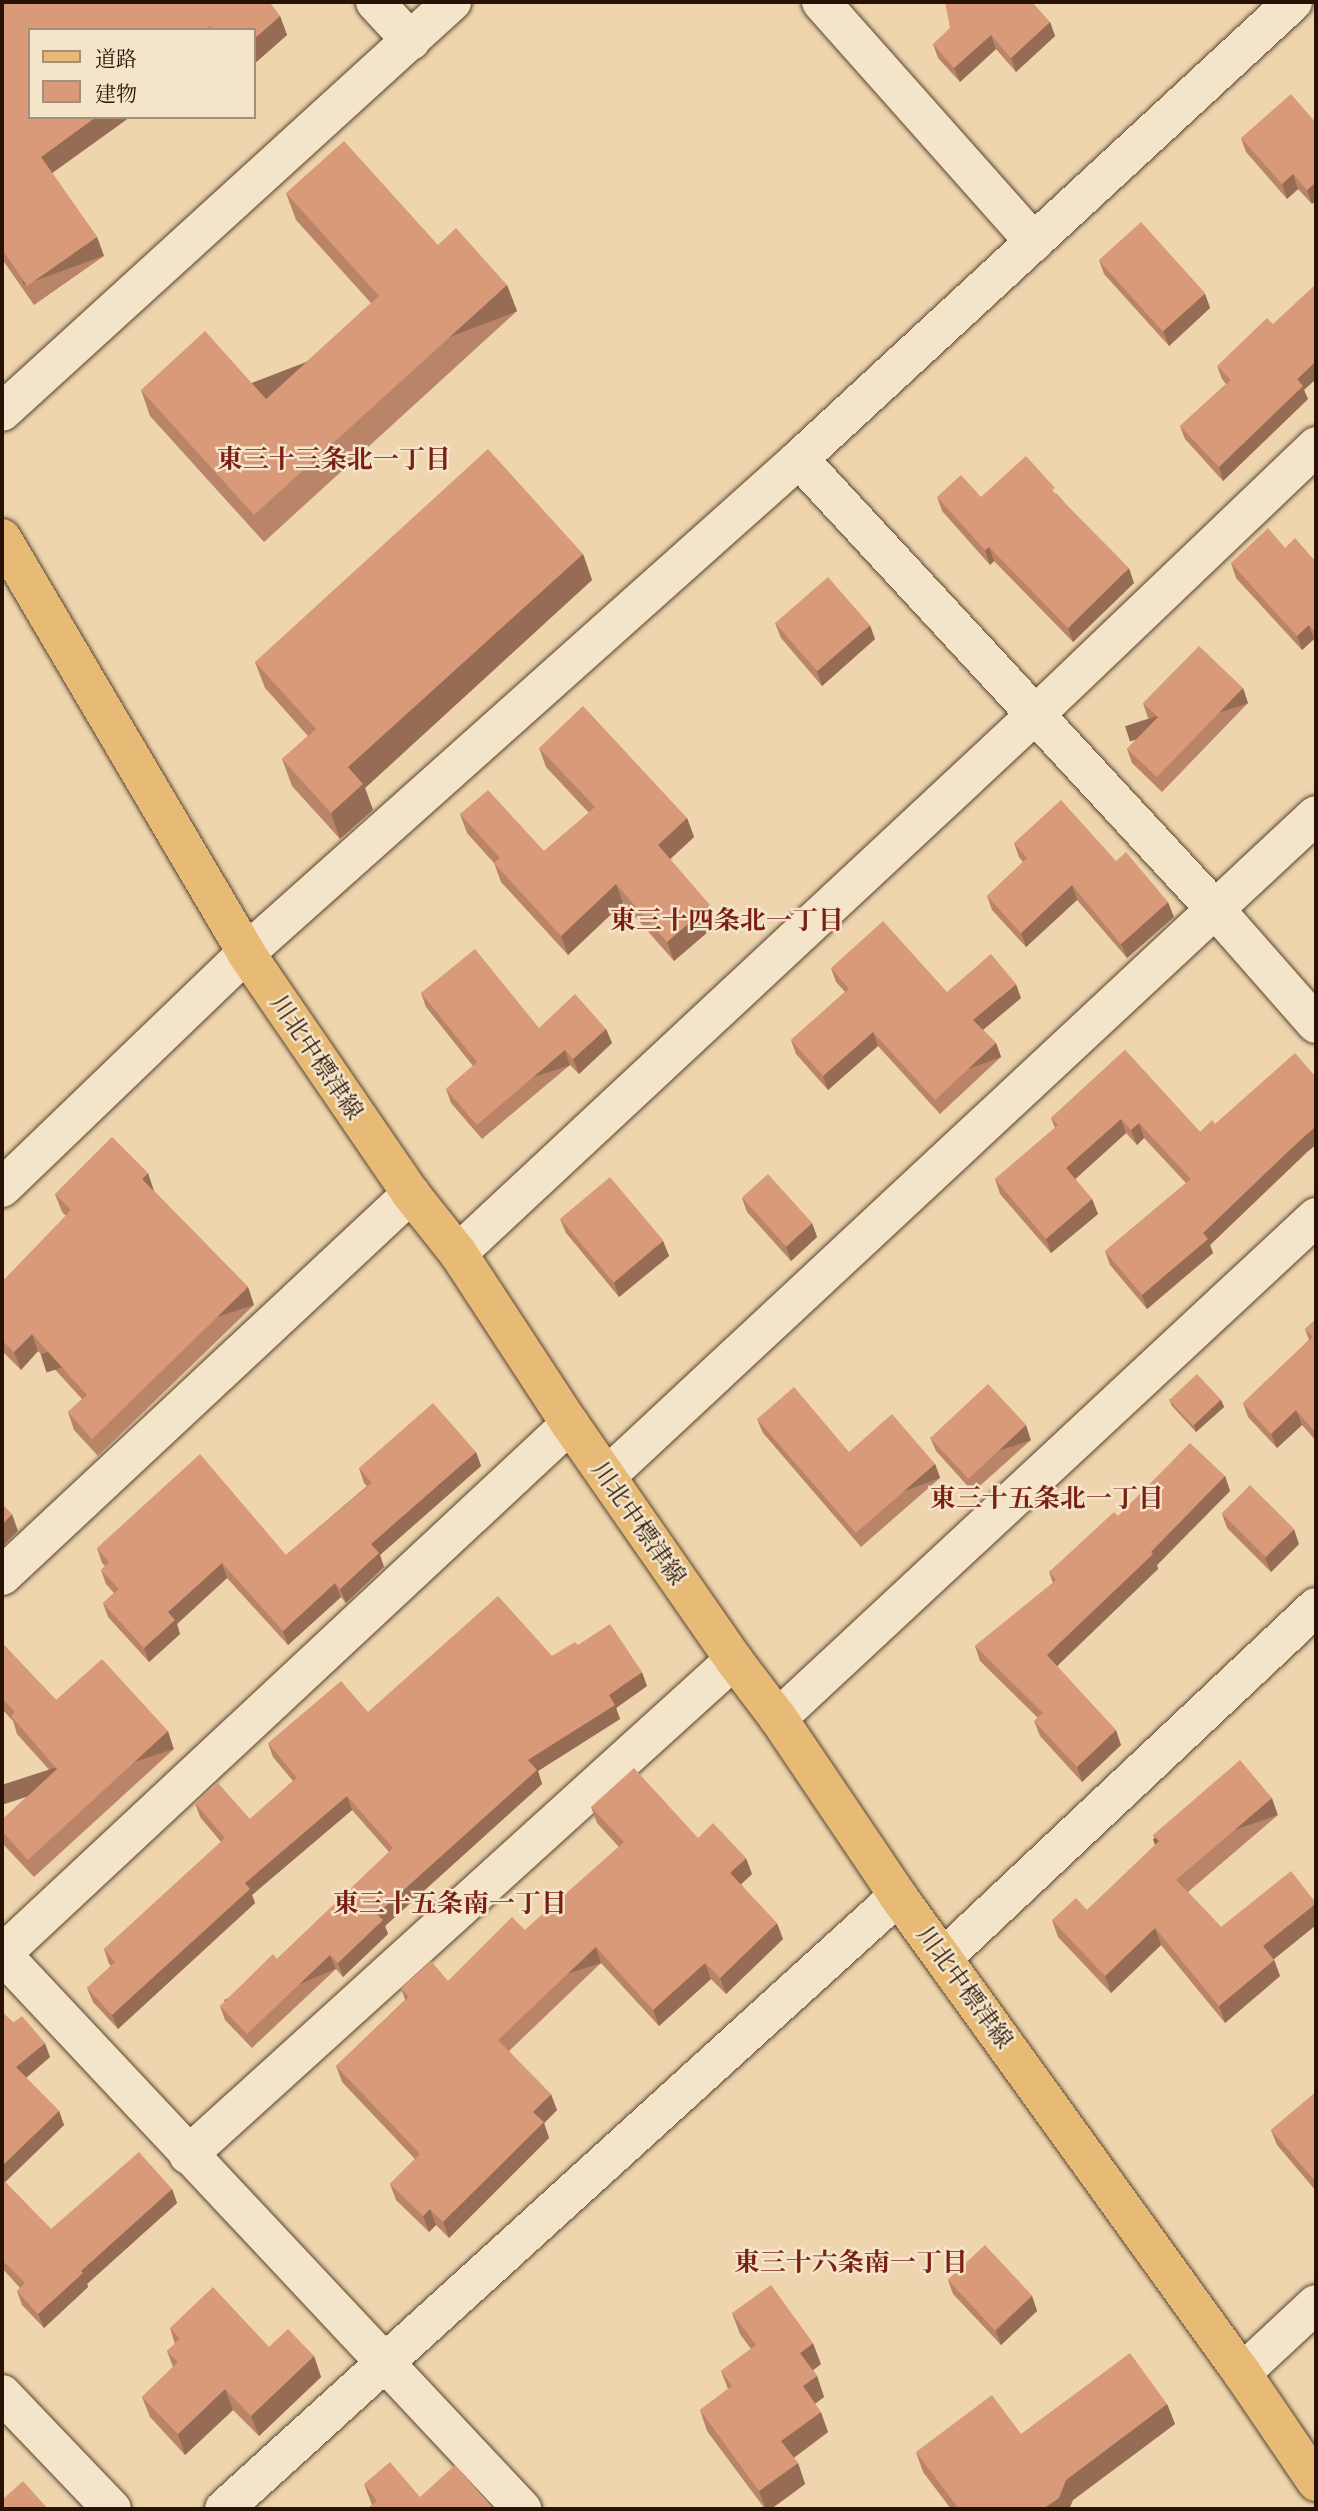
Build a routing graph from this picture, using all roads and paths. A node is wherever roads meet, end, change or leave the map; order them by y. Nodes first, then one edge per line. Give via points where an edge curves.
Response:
1 (375, 2) edge
2 (452, 2) edge
3 (821, 2) edge
4 (1280, 6) edge
5 (411, 41) junction
6 (1034, 242) junction
7 (2, 412) edge
8 (1316, 446) edge
9 (800, 459) junction
10 (2, 538) edge
11 (1036, 714) junction
12 (1316, 815) edge
13 (1215, 909) junction
14 (246, 953) junction
15 (1316, 1024) edge
16 (2, 1188) edge
17 (411, 1194) junction
18 (1316, 1217) edge
19 (458, 1253) junction
20 (570, 1424) junction
21 (607, 1476) junction
22 (2, 1576) edge
23 (1316, 1607) edge
24 (734, 1660) junction
25 (778, 1718) junction
26 (898, 1896) junction
27 (2, 1954) edge
28 (944, 1957) junction
29 (188, 2155) junction
30 (1316, 2304) edge
31 (384, 2364) junction
32 (1242, 2373) junction
33 (2, 2394) edge
34 (1316, 2482) edge
35 (112, 2509) edge
36 (224, 2509) edge
37 (522, 2509) edge

1 - 5 street
2 - 5 street
3 - 6 street
4 - 6 street
5 - 7 street
6 - 9 street
8 - 11 street
9 - 11 street
9 - 14 street
10 - 14 main road, 川北中標津線
11 - 13 street
11 - 19 street
12 - 13 street
13 - 15 street
13 - 21 street
14 - 16 street
14 - 17 main road, 川北中標津線
17 - 19 main road, 川北中標津線
17 - 22 street
18 - 25 street
19 - 20 main road, 川北中標津線
20 - 21 main road, 川北中標津線
20 - 27 street
21 - 24 main road, 川北中標津線
23 - 28 street
24 - 25 main road, 川北中標津線
24 - 29 street
25 - 26 main road, 川北中標津線
26 - 28 main road, 川北中標津線
26 - 31 street
27 - 29 street
28 - 32 main road, 川北中標津線
29 - 31 street
30 - 32 street
31 - 36 street
31 - 37 street
32 - 34 main road, 川北中標津線
33 - 35 street

